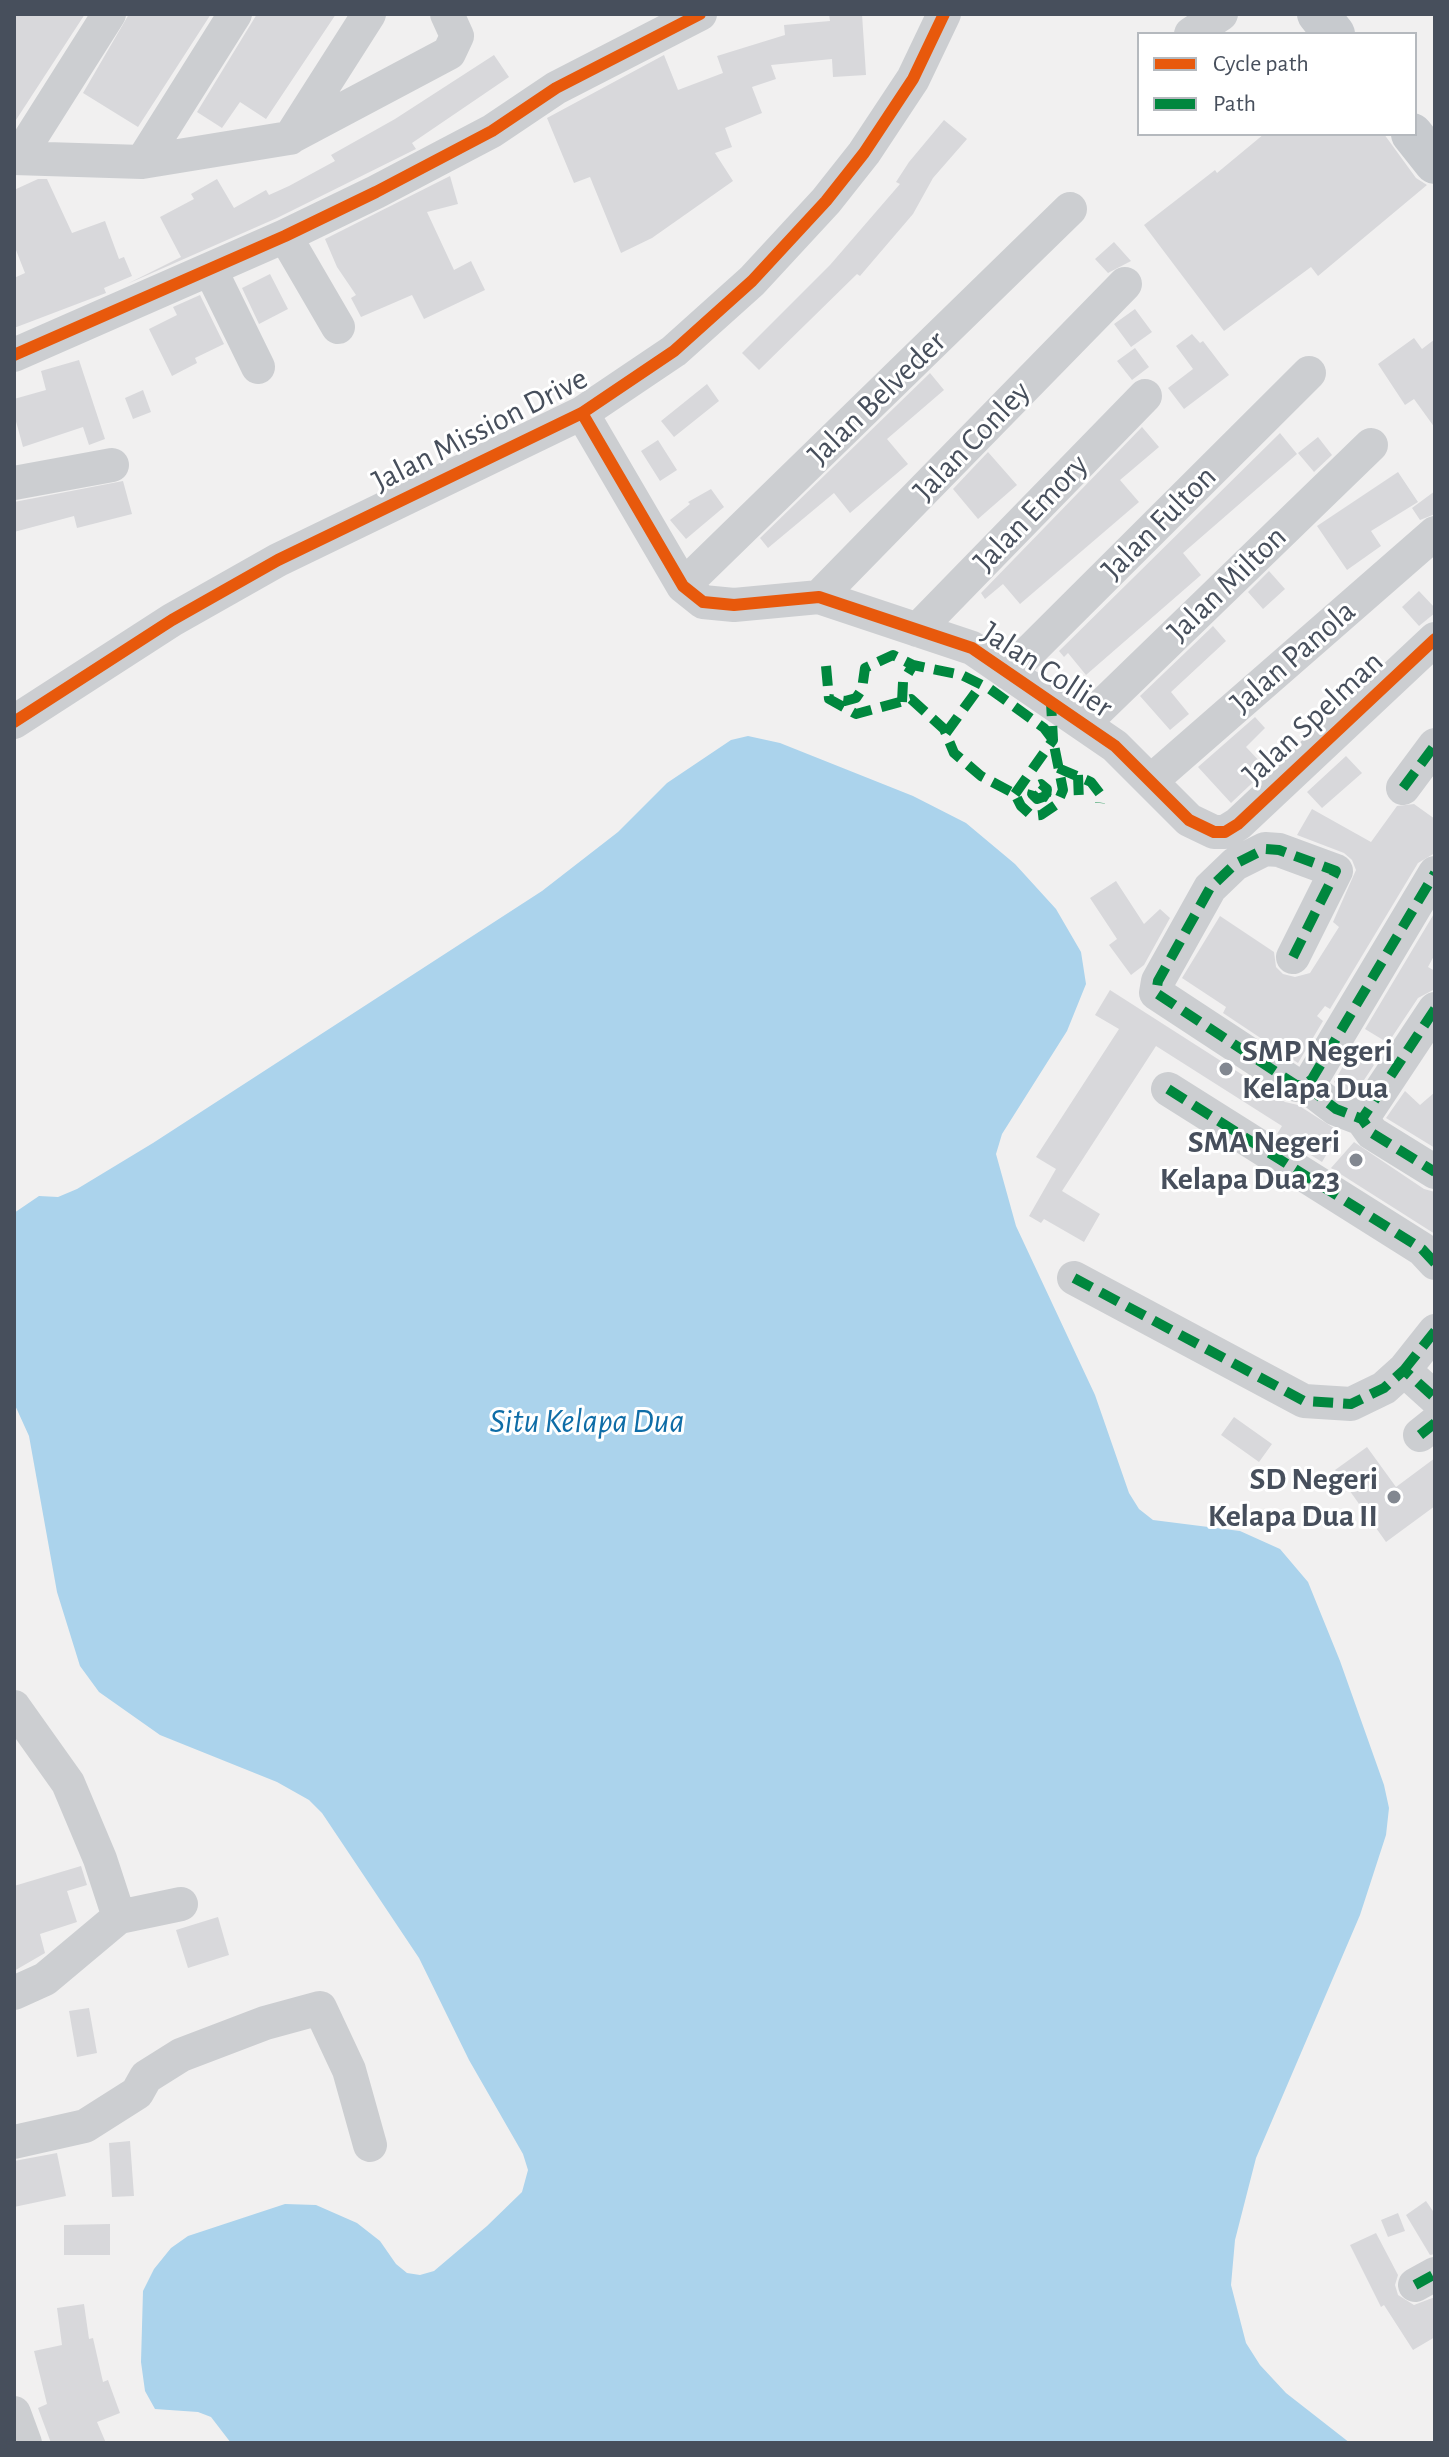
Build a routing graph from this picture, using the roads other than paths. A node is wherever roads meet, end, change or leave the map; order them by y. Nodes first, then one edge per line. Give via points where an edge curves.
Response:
1 (109, 14) edge
2 (235, 14) edge
3 (369, 14) edge
4 (447, 14) edge
5 (700, 14) edge
6 (944, 14) edge
7 (1221, 14) edge
8 (1318, 14) edge
9 (1194, 32) edge
10 (1332, 32) edge
11 (1414, 136) edge
12 (289, 138) junction
13 (16, 158) edge
14 (142, 162) junction
15 (1435, 163) edge
16 (1070, 209) dead end
17 (285, 236) junction
18 (210, 269) junction
19 (1125, 284) dead end
20 (338, 327) dead end
21 (14, 355) edge
22 (258, 367) dead end
23 (1309, 373) dead end
24 (1145, 396) dead end
25 (582, 413) junction
26 (1371, 445) dead end
27 (112, 465) dead end
28 (14, 483) edge
29 (1435, 533) edge
30 (683, 586) junction
31 (819, 597) junction
32 (917, 630) junction
33 (1435, 639) edge
34 (1008, 673) junction
35 (14, 722) edge
36 (1083, 724) junction
37 (1435, 745) edge
38 (1151, 781) junction
39 (1403, 788) dead end
40 (1225, 832) joint
41 (1435, 873) edge
42 (1293, 957) dead end
43 (1435, 1009) edge
44 (1305, 1085) junction
45 (1168, 1089) dead end
46 (1362, 1119) junction
47 (1435, 1172) edge
48 (1435, 1263) edge
49 (1074, 1278) dead end
50 (1435, 1331) edge
51 (1404, 1370) junction
52 (1435, 1398) edge
53 (14, 1707) edge
54 (181, 1904) dead end
55 (119, 1917) junction
56 (14, 1993) edge
57 (14, 2142) edge
58 (370, 2145) dead end
59 (14, 2413) edge
60 (25, 2443) edge

1 - 13 street
2 - 14 street
3 - 12 street
4 - 12 street via 457,36 449,53
5 - 17 street via 556,88 492,131
6 - 25 street, Jalan Mission Drive via 913,79 826,201 752,281 674,351
7 - 9 street
8 - 10 main road
11 - 15 main road
12 - 14 street
13 - 14 street
16 - 30 street, Jalan Belveder
17 - 18 street
17 - 20 street
18 - 21 street
18 - 22 street
19 - 31 street, Jalan Conley
23 - 34 street, Jalan Fulton
24 - 32 street, Jalan Emory
25 - 30 street
25 - 35 street, Jalan Mission Drive via 278,560 172,620
26 - 36 street, Jalan Milton
27 - 28 street
29 - 38 street, Jalan Panola
30 - 31 street, Jalan Collier via 715,605
31 - 32 street, Jalan Collier
32 - 34 street, Jalan Collier via 972,648
33 - 40 street, Jalan Spelman
34 - 36 street, Jalan Collier
36 - 38 street, Jalan Collier
37 - 39 street
38 - 40 street, Jalan Collier via 1202,829
41 - 44 street
42 - 44 street via 1336,871 1265,849 1235,864 1210,888 1156,987 1161,998 1296,1085
43 - 46 street
44 - 46 street via 1336,1109
45 - 48 street via 1422,1249
46 - 47 street via 1372,1133
49 - 51 street via 1304,1401 1351,1404 1384,1388
50 - 51 street
51 - 52 street
53 - 55 street via 68,1783
54 - 55 street
55 - 56 street via 54,1973
57 - 58 street via 85,2126 137,2093 146,2077 181,2055 320,2008 349,2070
59 - 60 street

